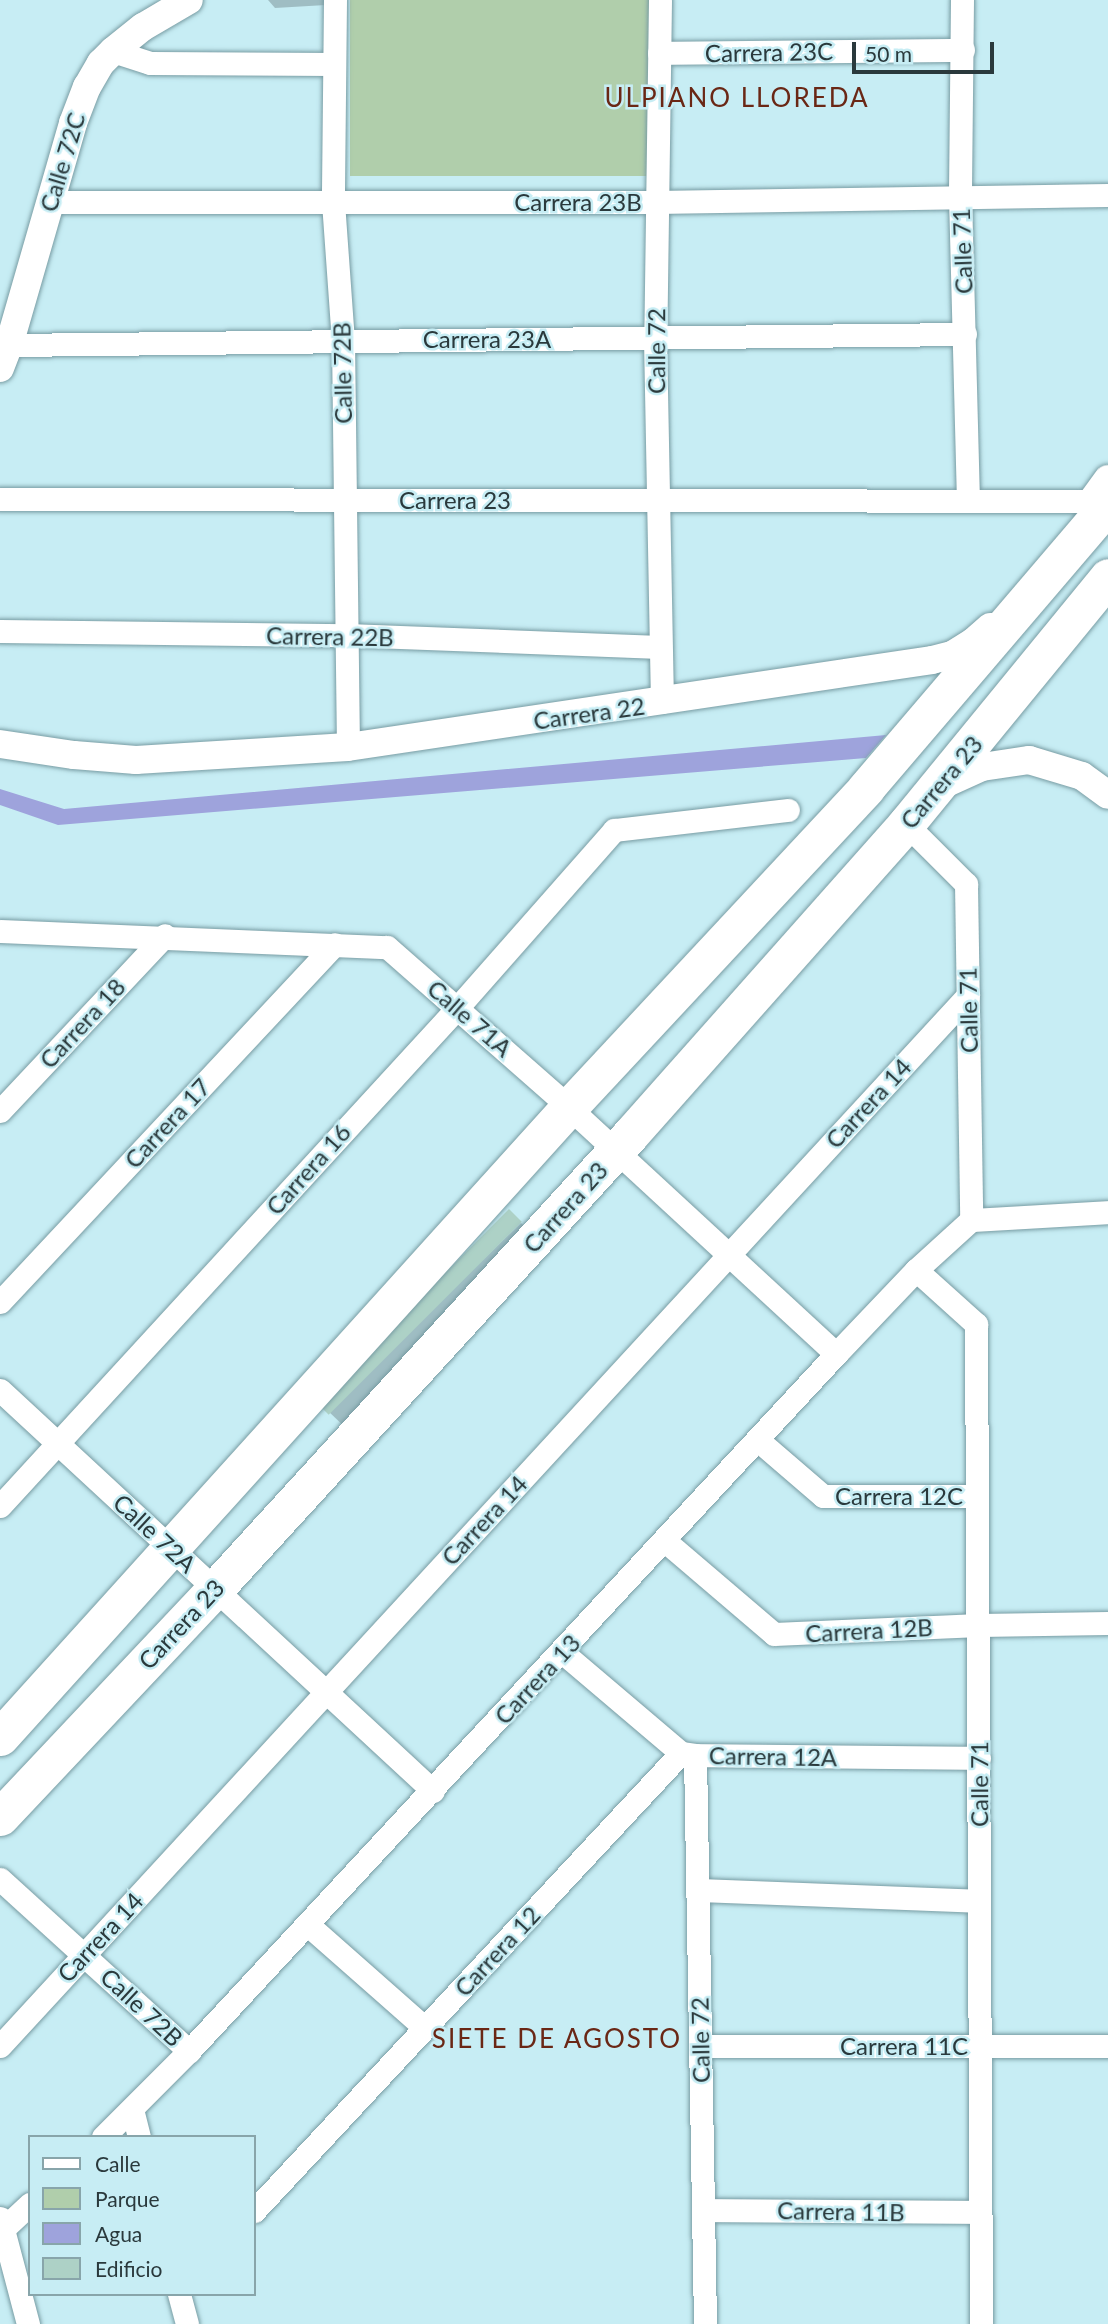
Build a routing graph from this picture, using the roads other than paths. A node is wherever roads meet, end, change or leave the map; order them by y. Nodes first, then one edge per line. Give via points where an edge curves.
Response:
1 (189, 0) edge
2 (335, 0) edge
3 (660, 0) edge
4 (962, 0) edge
5 (963, 50) junction
6 (113, 51) junction
7 (659, 53) junction
8 (334, 64) junction
9 (1108, 195) edge
10 (960, 196) junction
11 (49, 202) junction
12 (333, 202) junction
13 (655, 202) junction
14 (965, 334) junction
15 (655, 338) junction
16 (343, 340) junction
17 (5, 357) edge
18 (1104, 497) edge
19 (0, 499) edge
20 (345, 499) junction
21 (657, 500) junction
22 (968, 501) junction
23 (1108, 577) edge
24 (0, 631) edge
25 (346, 635) junction
26 (660, 647) junction
27 (662, 702) junction
28 (0, 744) edge
29 (348, 747) junction
30 (937, 787) junction
31 (1108, 795) edge
32 (788, 810) dead end
33 (906, 824) junction
34 (0, 931) edge
35 (165, 936) junction
36 (335, 944) junction
37 (968, 995) junction
38 (457, 1007) junction
39 (569, 1107) junction
40 (0, 1111) edge
41 (616, 1151) junction
42 (1108, 1212) edge
43 (971, 1220) junction
44 (729, 1254) junction
45 (916, 1270) junction
46 (0, 1302) edge
47 (836, 1354) junction
48 (0, 1390) edge
49 (758, 1441) junction
50 (57, 1443) junction
51 (977, 1496) junction
52 (0, 1506) edge
53 (665, 1541) junction
54 (172, 1549) junction
55 (215, 1589) junction
56 (1108, 1623) edge
57 (979, 1625) junction
58 (562, 1652) junction
59 (326, 1692) junction
60 (0, 1737) edge
61 (688, 1754) junction
62 (979, 1758) junction
63 (433, 1791) junction
64 (0, 1817) edge
65 (0, 1879) edge
66 (698, 1890) junction
67 (978, 1901) junction
68 (307, 1924) junction
69 (85, 1954) junction
70 (425, 2028) junction
71 (0, 2046) edge
72 (701, 2046) junction
73 (977, 2046) junction
74 (1108, 2046) edge
75 (189, 2051) junction
76 (132, 2109) junction
77 (105, 2135) edge
78 (138, 2135) edge
79 (28, 2205) edge
80 (256, 2209) edge
81 (704, 2210) junction
82 (979, 2212) junction
83 (2, 2224) edge
84 (180, 2296) edge
85 (28, 2324) edge
86 (187, 2324) edge
87 (705, 2324) edge
88 (981, 2324) edge

1 - 6 street, Calle 72C
2 - 8 street, Calle 72B
3 - 7 street, Calle 72
4 - 5 street, Calle 71
5 - 7 street, Carrera 23C
5 - 10 street, Calle 71
6 - 8 street via 150,64
6 - 11 street, Calle 72C via 87,86
7 - 13 street, Calle 72
8 - 12 street, Calle 72B
9 - 10 street, Carrera 23B
10 - 13 street, Carrera 23B
10 - 14 street, Calle 71
11 - 12 street, Carrera 23B
11 - 17 street, Calle 72C
12 - 13 street, Carrera 23B
12 - 16 street, Calle 72B
13 - 15 street, Calle 72
14 - 15 street, Carrera 23A
14 - 22 street, Calle 71
15 - 16 street, Carrera 23A
15 - 21 street, Calle 72
16 - 17 street, Carrera 23A
16 - 20 street, Calle 72B
18 - 22 street, Carrera 23
18 - 27 street, Carrera 22 via 995,622 952,655
18 - 39 main road via 866,788
19 - 20 street, Carrera 23
20 - 21 street, Carrera 23
20 - 25 street, Calle 72B
21 - 22 street, Carrera 23
21 - 26 street, Calle 72
23 - 30 main road, Carrera 23
24 - 25 street, Carrera 22B
25 - 26 street, Carrera 22B
25 - 29 street, Calle 72B
26 - 27 street, Calle 72
27 - 29 street, Carrera 22
28 - 29 street, Carrera 22 via 136,760
30 - 31 street via 982,767 1029,760 1082,776
30 - 33 main road, Carrera 23
32 - 38 street, Carrera 16 via 614,830
33 - 37 street, Calle 71 via 966,884
33 - 41 main road, Carrera 23
34 - 35 street, Calle 71A
35 - 36 street, Calle 71A
35 - 40 street, Carrera 18
36 - 38 street, Calle 71A via 387,947
36 - 46 street, Carrera 17
37 - 43 street, Calle 71
37 - 44 street, Carrera 14
38 - 39 street, Calle 71A
38 - 50 street, Carrera 16
39 - 41 street, Calle 71A
39 - 54 main road
41 - 44 street, Calle 71A
41 - 55 main road, Carrera 23
42 - 43 street
43 - 45 street, Carrera 13
44 - 47 street, Calle 71A
44 - 59 street, Carrera 14
45 - 47 street, Carrera 13
45 - 51 street, Calle 71 via 976,1324
47 - 49 street, Carrera 13
48 - 50 street, Calle 72A
49 - 51 street, Carrera 12C via 822,1496
49 - 53 street, Carrera 13
50 - 52 street, Carrera 16
50 - 54 street, Calle 72A
51 - 57 street, Calle 71
53 - 57 street, Carrera 12B via 774,1634
53 - 58 street, Carrera 13
54 - 55 street, Calle 72A
54 - 60 main road
55 - 59 street, Calle 72A
55 - 64 main road, Carrera 23
56 - 57 street, Carrera 12B
57 - 62 street, Calle 71
58 - 61 street, Carrera 12A
58 - 63 street, Carrera 13
59 - 63 street, Calle 72A
59 - 69 street, Carrera 14
61 - 62 street, Carrera 12A
61 - 66 street, Calle 72
61 - 70 street, Carrera 12
62 - 67 street, Calle 71
63 - 68 street, Carrera 13
65 - 69 street, Calle 72B
66 - 67 street
66 - 72 street, Calle 72
67 - 73 street, Calle 71
68 - 70 street
68 - 75 street, Carrera 13
69 - 71 street, Carrera 14
69 - 75 street, Calle 72B
70 - 80 street, Carrera 12
72 - 73 street, Carrera 11C
72 - 81 street, Calle 72
73 - 74 street, Carrera 11C
73 - 82 street, Calle 71
75 - 76 street, Carrera 13
76 - 77 street, Carrera 13
76 - 78 street
79 - 83 street
81 - 82 street, Carrera 11B
81 - 87 street, Calle 72
82 - 88 street, Calle 71
83 - 85 street
84 - 86 street

